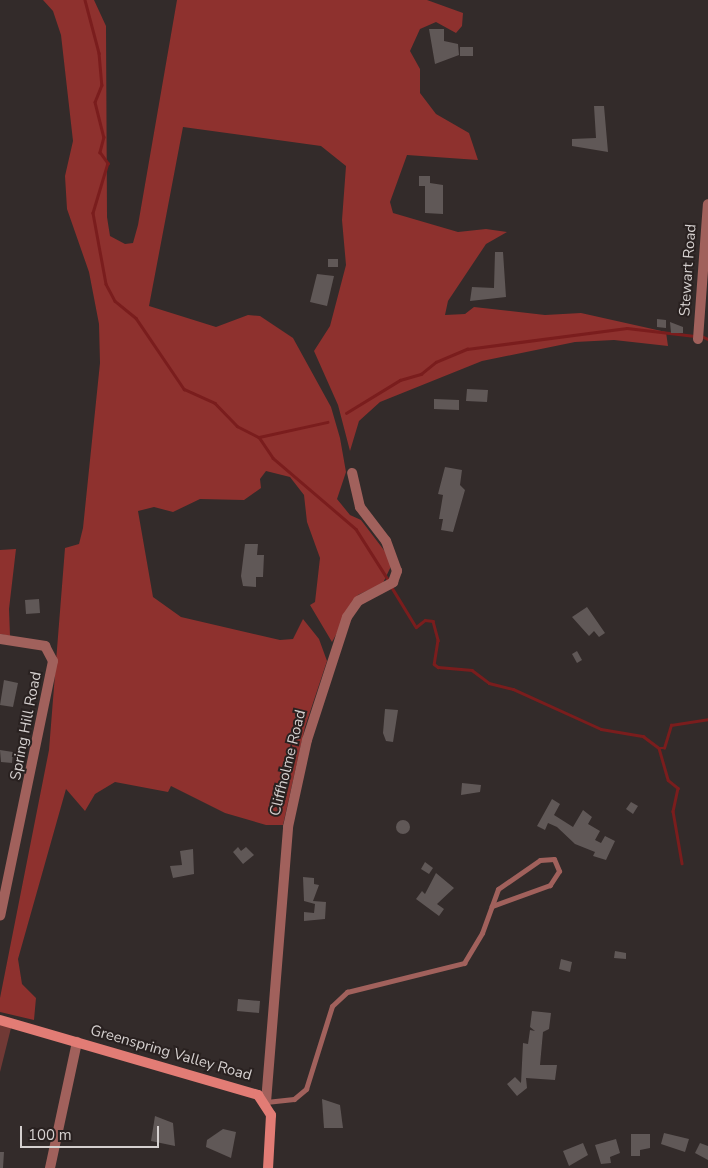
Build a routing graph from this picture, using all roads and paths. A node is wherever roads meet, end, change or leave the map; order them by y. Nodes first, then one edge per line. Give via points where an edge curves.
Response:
1 (708, 204) edge
2 (698, 336) dead end
3 (352, 473) dead end
4 (0, 639) edge
5 (492, 906) junction
6 (0, 916) edge
7 (0, 1020) edge
8 (76, 1042) junction
9 (266, 1102) junction
10 (50, 1168) edge
11 (268, 1168) edge

1 - 2 street, Stewart Road
3 - 9 street, Cliffholme Road via 360,507 394,554 397,571 389,584 358,601 347,617 307,740 288,828
4 - 6 street, Spring Hill Road via 45,646 52,661
5 - 5 lane via 498,889 517,873 540,860 554,859 559,871 550,885
5 - 9 lane via 464,963 347,992 332,1006 306,1090 294,1099
7 - 8 main road, Greenspring Valley Road
8 - 9 main road, Greenspring Valley Road via 237,1086
8 - 10 street
9 - 11 main road via 272,1126

